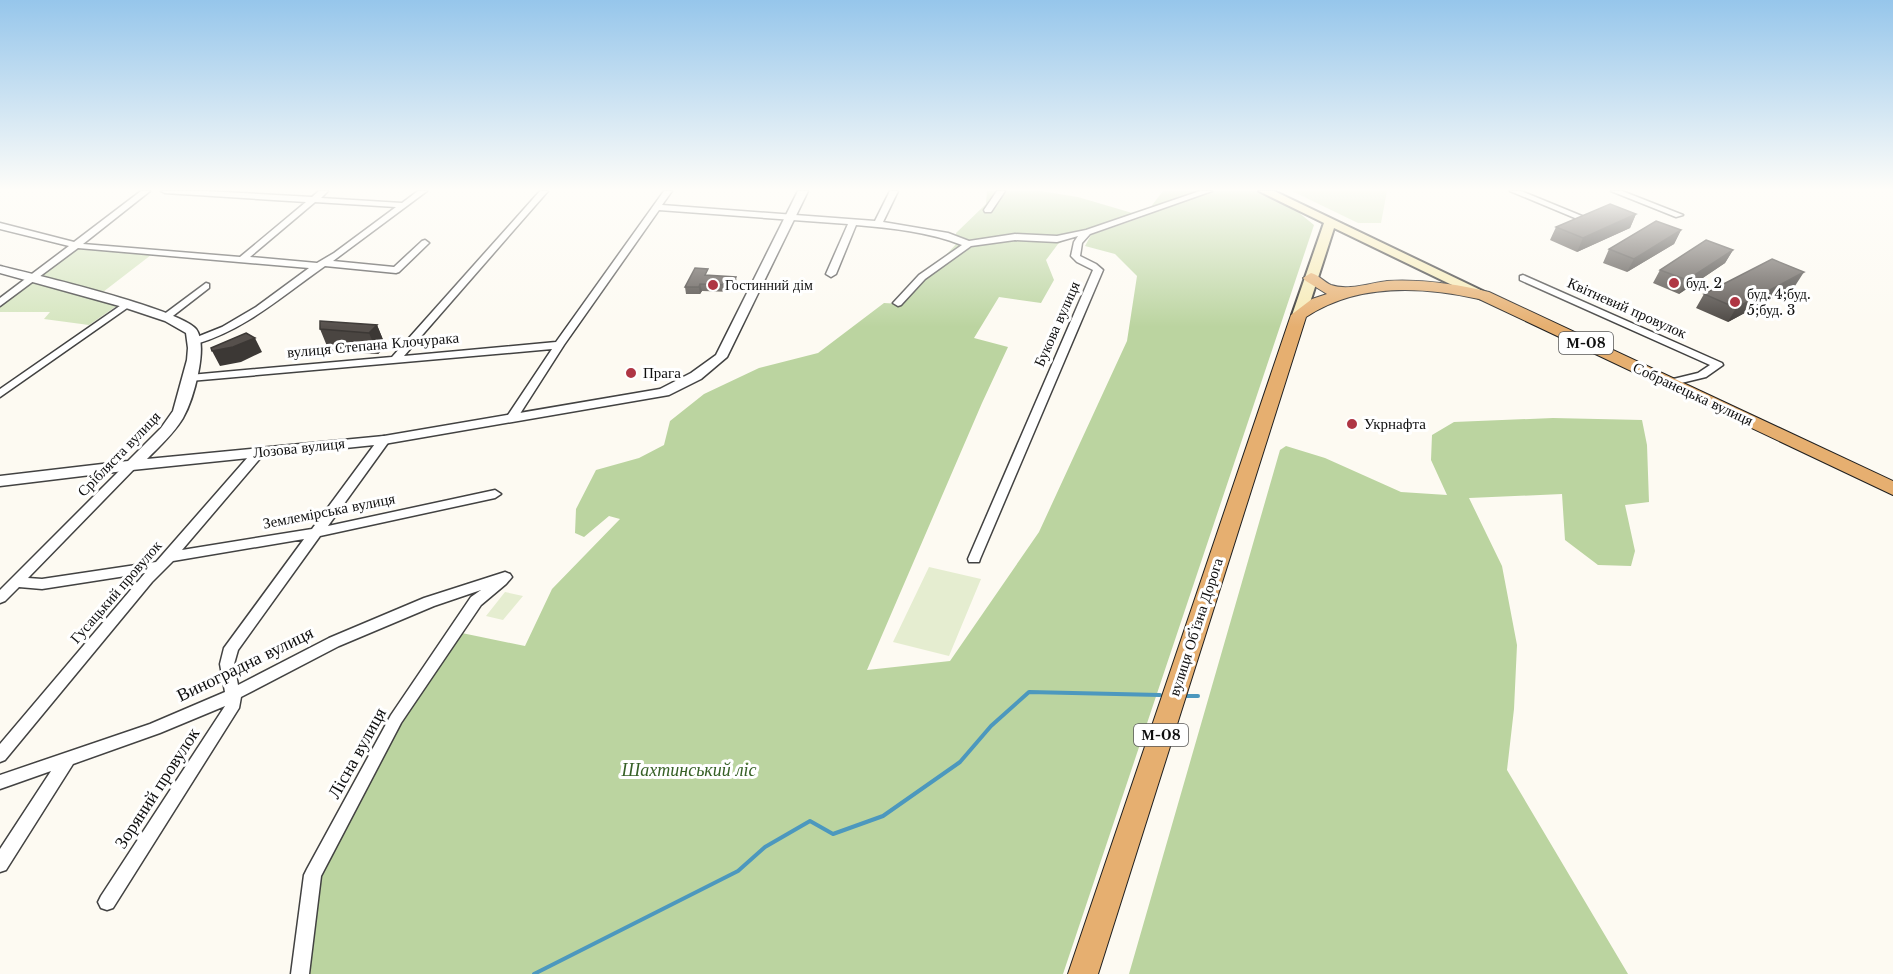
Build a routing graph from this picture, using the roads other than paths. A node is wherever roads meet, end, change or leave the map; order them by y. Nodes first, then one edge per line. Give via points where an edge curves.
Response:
1 (44, 236) edge
2 (85, 236) edge
3 (270, 236) edge
4 (360, 236) edge
5 (504, 236) edge
6 (635, 236) edge
7 (781, 236) edge
8 (847, 236) edge
9 (946, 236) edge
10 (1070, 236) edge
11 (1082, 236) edge
12 (1325, 236) edge
13 (1360, 236) edge
14 (1065, 238) junction
15 (1078, 242) junction
16 (425, 243) dead end
17 (968, 243) junction
18 (75, 244) junction
19 (244, 258) junction
20 (323, 265) junction
21 (0, 269) edge
22 (831, 274) dead end
23 (33, 278) junction
24 (1311, 278) junction
25 (1523, 278) dead end
26 (206, 286) dead end
27 (1360, 290) junction
28 (1484, 295) junction
29 (0, 303) edge
30 (898, 303) dead end
31 (127, 304) junction
32 (1299, 315) junction
33 (166, 317) junction
34 (196, 341) junction
35 (559, 345) junction
36 (396, 358) junction
37 (190, 378) junction
38 (1669, 383) junction
39 (0, 394) edge
40 (512, 418) junction
41 (384, 440) junction
42 (259, 452) junction
43 (132, 465) junction
44 (0, 481) edge
45 (1893, 489) edge
46 (495, 494) dead end
47 (318, 532) junction
48 (974, 559) dead end
49 (164, 562) junction
50 (505, 577) joint
51 (17, 582) junction
52 (0, 597) edge
53 (234, 694) junction
54 (0, 755) edge
55 (69, 757) junction
56 (0, 782) edge
57 (0, 864) edge
58 (107, 902) dead end
59 (300, 974) edge
60 (1083, 974) edge

1 - 18 street
2 - 18 street
3 - 19 street
4 - 20 street
5 - 36 street
6 - 35 street
7 - 40 street, Лозова вулиця via 718,360 696,376 664,392
8 - 22 street
9 - 17 street
10 - 14 street
11 - 15 street
12 - 24 main road, вулиця Обʼїзна Дорога
13 - 28 main road, Собранецька вулиця
14 - 15 street
14 - 17 street via 1015,237
15 - 48 street, Букова вулиця via 1078,260 1098,270
16 - 20 street via 396,270
17 - 30 street via 955,257 911,286
18 - 19 street
18 - 23 street
19 - 20 street
20 - 34 street via 226,329
21 - 23 street
23 - 29 street
23 - 31 street
24 - 27 highway via 1331,290
24 - 32 main road, вулиця Обʼїзна Дорога
25 - 38 street, Квітневий провулок via 1718,365 1702,375
26 - 33 street
27 - 28 highway, М-08 via 1424,285
27 - 32 highway, М-08 via 1315,305
28 - 38 highway, Собранецька вулиця / М-08
31 - 33 street
31 - 39 street
32 - 60 highway, вулиця Обʼїзна Дорога / М-08
33 - 34 street via 191,331
34 - 37 street, Срібляста вулиця
35 - 36 street, вулиця Степана Клочурака
35 - 40 street
36 - 37 street, вулиця Степана Клочурака
37 - 43 street, Срібляста вулиця via 178,415
38 - 45 highway, Собранецька вулиця / М-08
40 - 41 street, Лозова вулиця
41 - 42 street, Лозова вулиця
41 - 47 street
42 - 43 street, Лозова вулиця
42 - 49 street, Гусацький провулок
43 - 44 street, Лозова вулиця
43 - 51 street, Срібляста вулиця
46 - 47 street, Землемірська вулиця
47 - 49 street, Землемірська вулиця
47 - 53 street via 231,648 226,670
49 - 51 street, Землемірська вулиця via 42,584
49 - 54 street, Гусацький провулок
50 - 53 street, Виноградна вулиця via 429,602 334,642
50 - 59 street, Лісна вулиця via 476,601 396,719 313,875
51 - 52 street, Срібляста вулиця
53 - 55 street, Виноградна вулиця via 129,739
53 - 58 street, Зоряний провулок via 234,704
55 - 56 street, Виноградна вулиця
55 - 57 street

